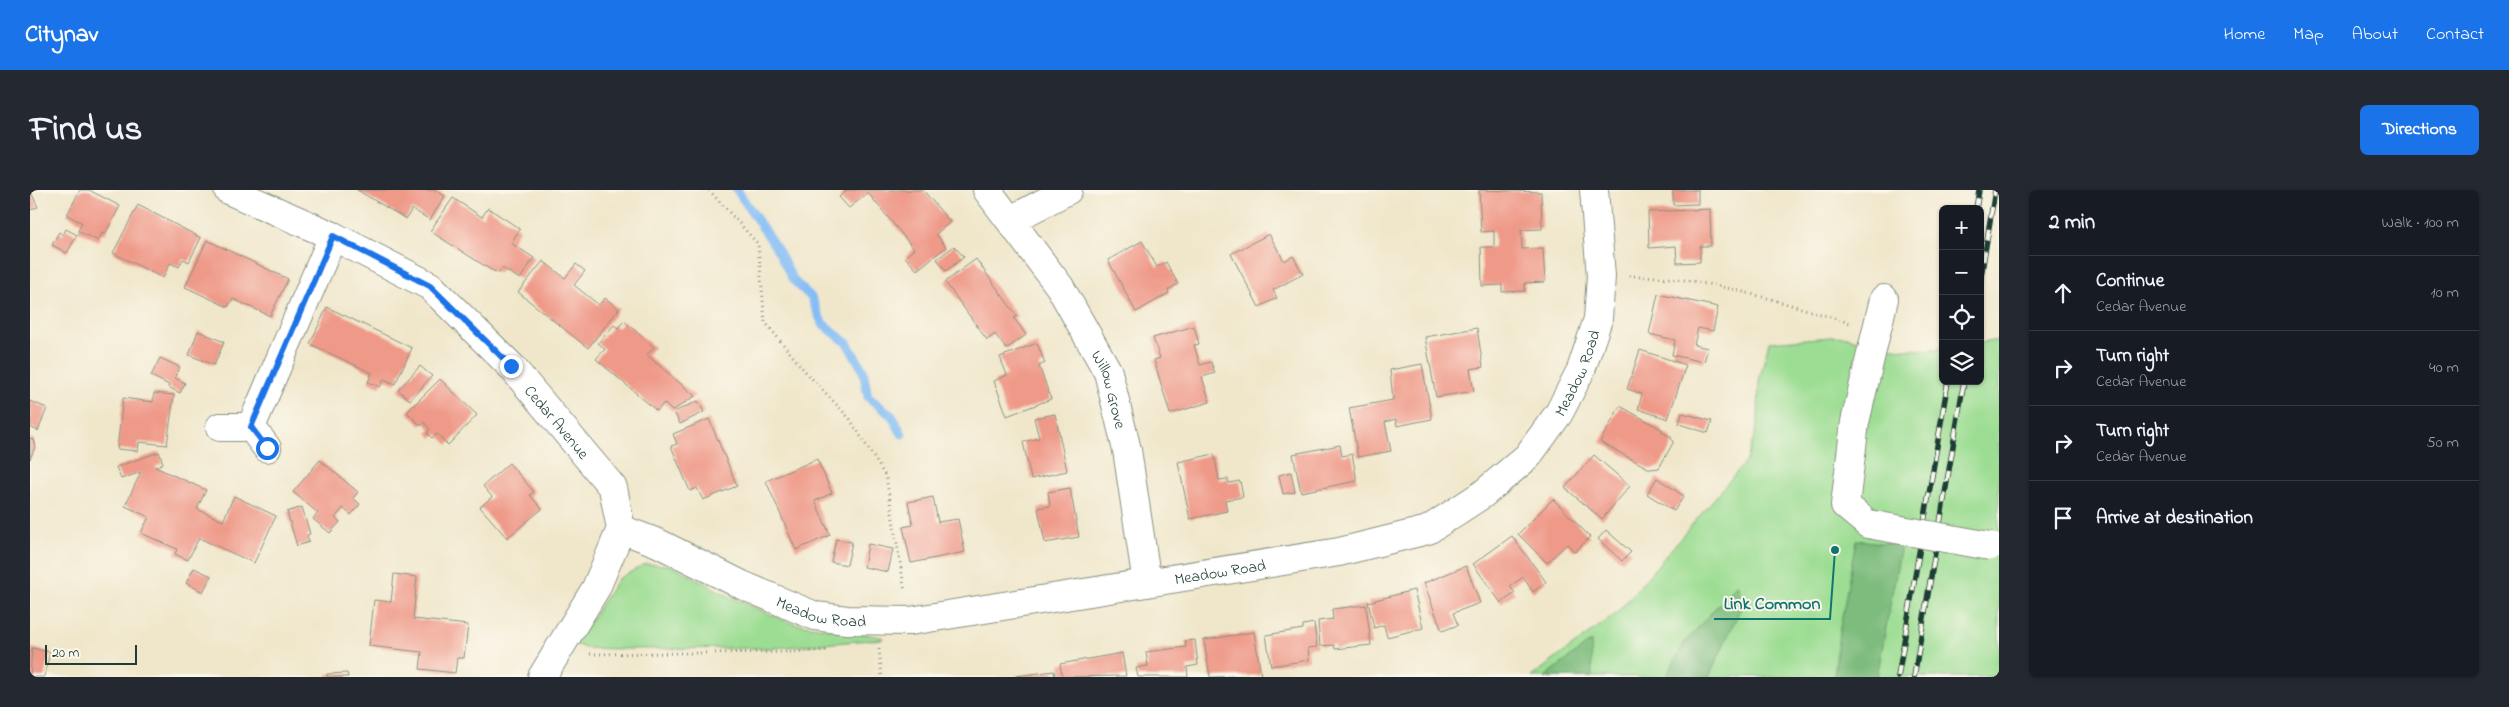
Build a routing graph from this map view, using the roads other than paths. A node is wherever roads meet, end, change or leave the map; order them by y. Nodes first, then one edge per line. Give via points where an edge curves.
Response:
1 (228, 190) edge
2 (987, 190) edge
3 (1068, 190) edge
4 (1594, 190) edge
5 (1011, 220) junction
6 (333, 236) junction
7 (1884, 299) dead end
8 (220, 427) dead end
9 (251, 427) junction
10 (267, 448) dead end
11 (621, 529) junction
12 (1995, 546) edge
13 (1147, 583) junction
14 (548, 666) edge

1 - 6 street, Cedar Avenue
2 - 5 street, Willow Grove
3 - 5 street
4 - 13 street, Meadow Road via 1601,276 1598,319 1582,370 1559,413 1526,457 1483,494 1428,530 1339,552
5 - 13 street, Willow Grove via 1060,286 1108,372 1128,450
6 - 9 street
6 - 11 street, Cedar Avenue via 430,286 511,366 613,488
7 - 12 street, bridge via 1855,422 1845,505 1868,524
8 - 9 street
9 - 10 street
11 - 13 street, Meadow Road via 815,616 847,620 910,621
11 - 14 street via 596,588

